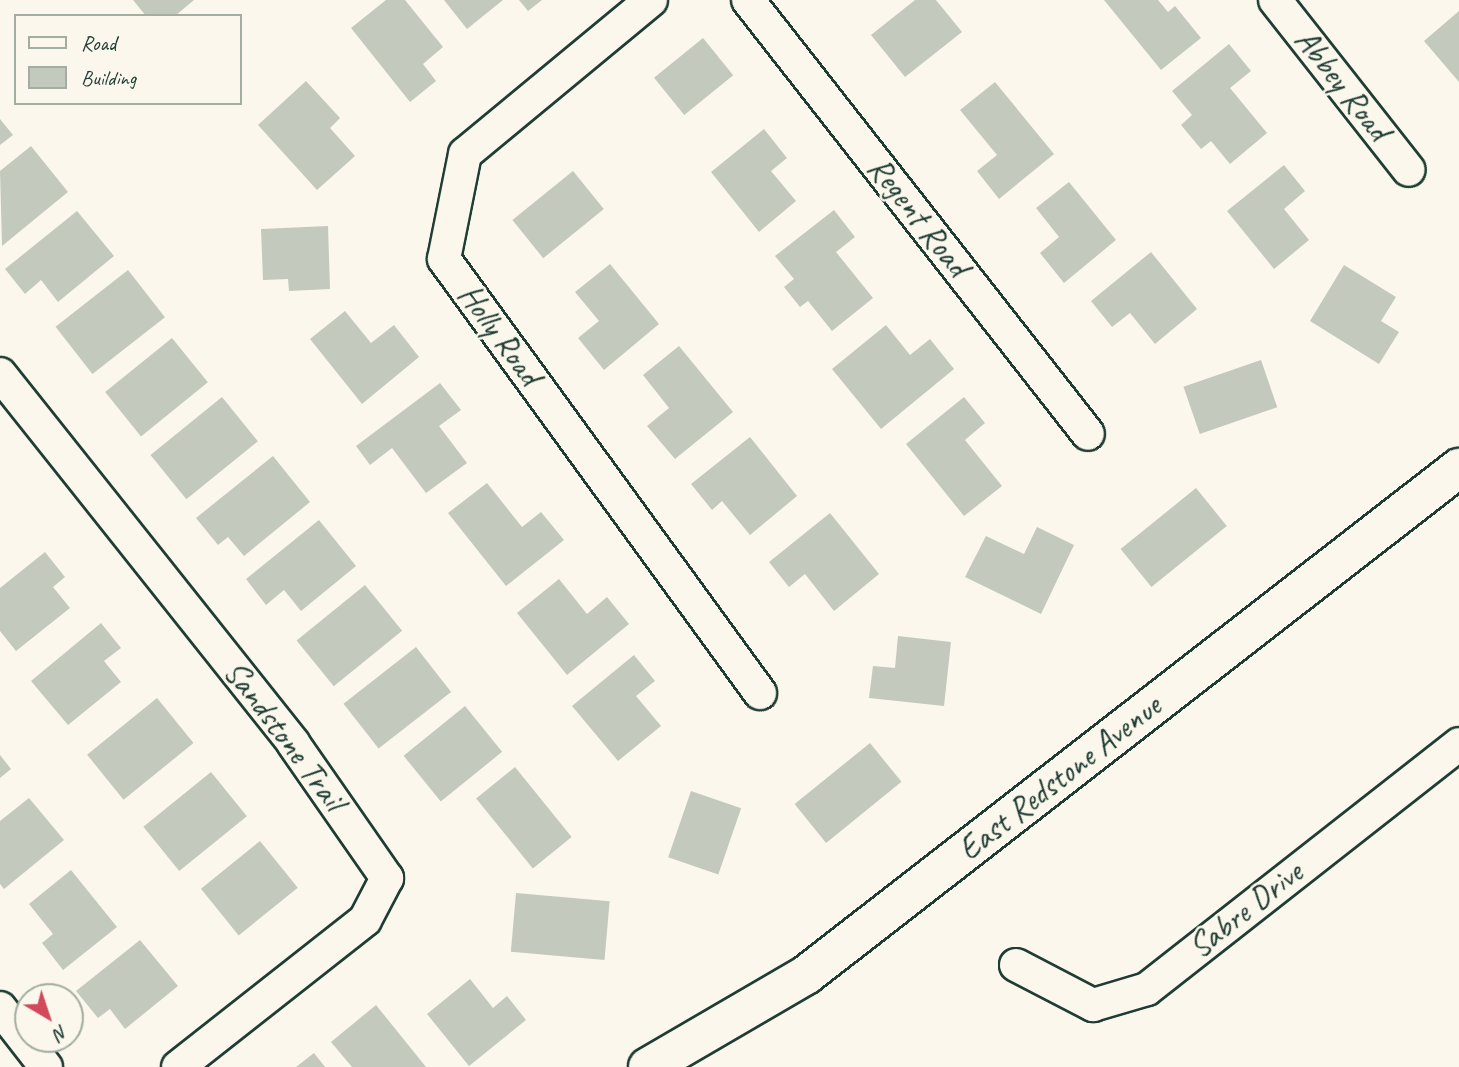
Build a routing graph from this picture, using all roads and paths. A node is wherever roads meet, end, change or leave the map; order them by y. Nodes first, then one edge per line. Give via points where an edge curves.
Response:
1 (651, 0) edge
2 (748, 0) edge
3 (1275, 0) edge
4 (1409, 170) dead end
5 (0, 374) edge
6 (1088, 434) dead end
7 (1458, 471) edge
8 (760, 693) dead end
9 (1459, 744) edge
10 (1016, 965) dead end
11 (0, 1008) edge
12 (46, 1067) edge
13 (178, 1067) edge
14 (648, 1067) edge

1 - 8 street, Holly Road via 465,154 444,259
2 - 6 street, Regent Road
3 - 4 street, Abbey Road
5 - 13 street, Sandstone Trail via 293,743 387,878 365,920
7 - 14 street, East Redstone Avenue via 806,975
9 - 10 street, Sabre Drive via 1147,989 1093,1005
11 - 12 street

